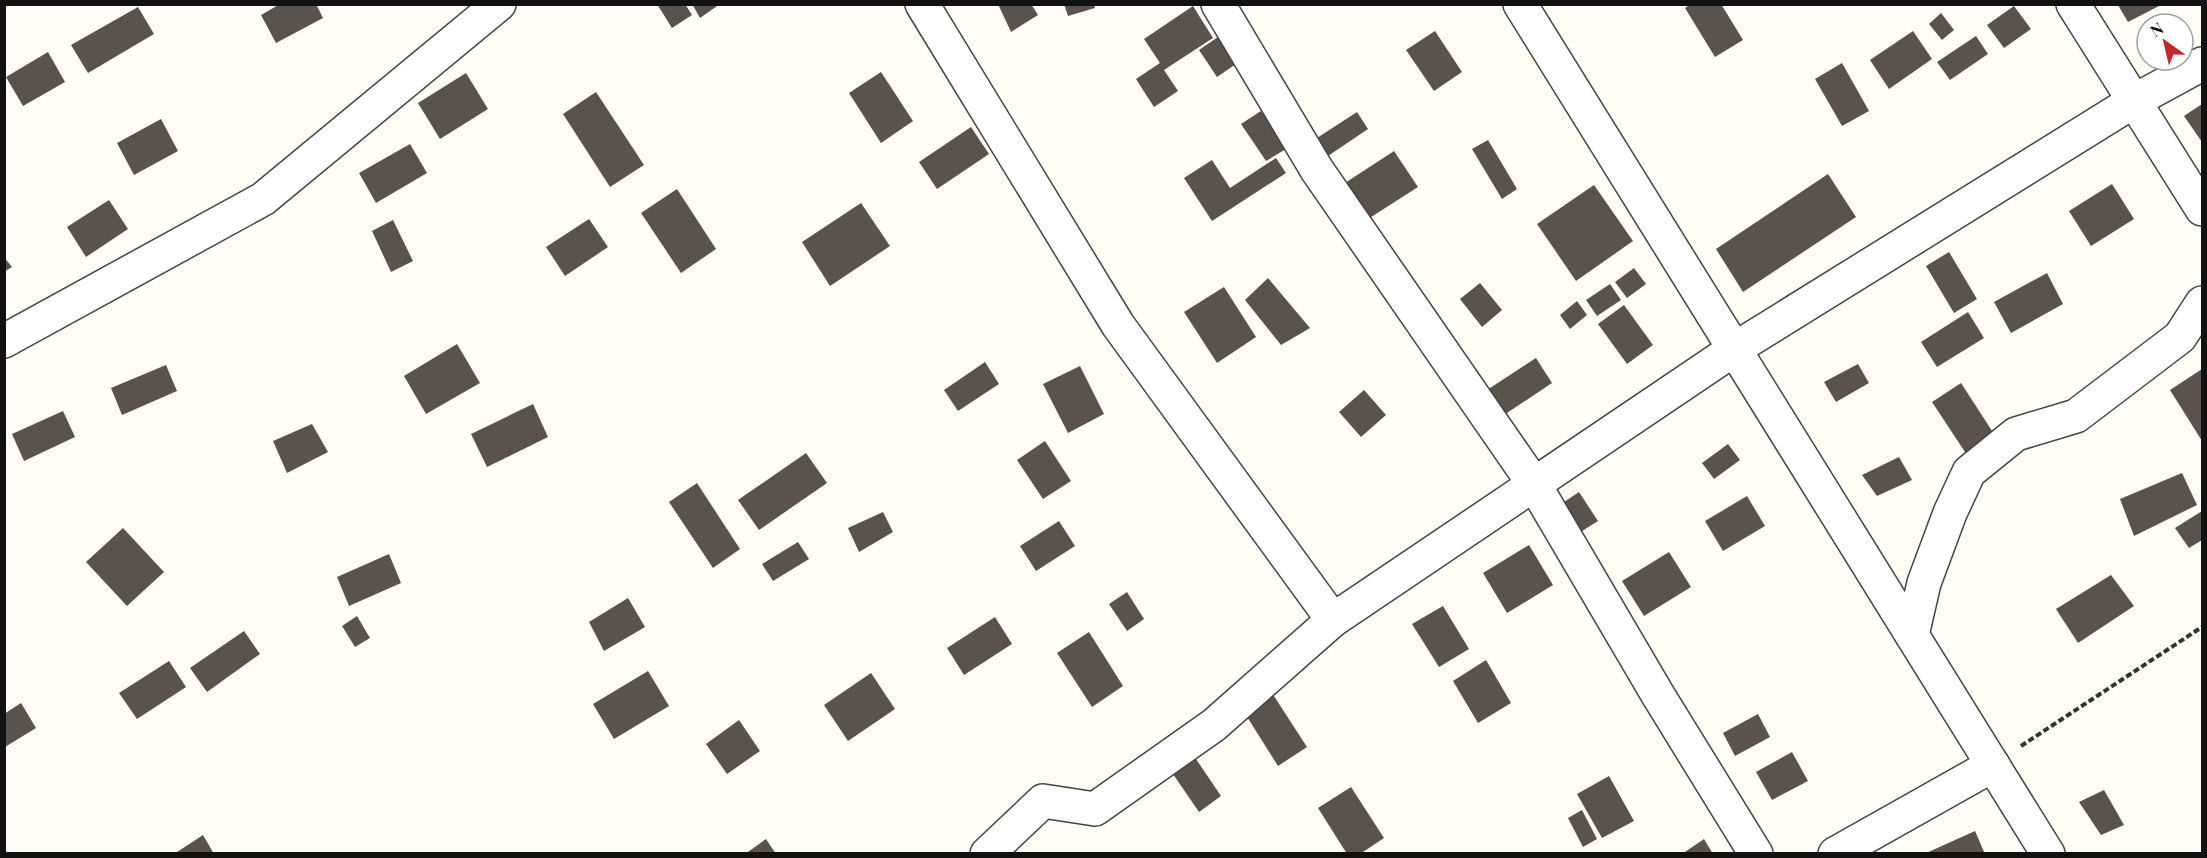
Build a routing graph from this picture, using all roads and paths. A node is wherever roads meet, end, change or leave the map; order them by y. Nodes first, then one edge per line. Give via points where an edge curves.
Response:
1 (499, 4) edge
2 (922, 4) edge
3 (1218, 4) edge
4 (1520, 4) edge
5 (2073, 4) edge
6 (2202, 64) edge
7 (2134, 101) junction
8 (2202, 209) edge
9 (2202, 303) edge
10 (4, 341) edge
11 (1733, 350) junction
12 (1534, 484) junction
13 (1333, 620) junction
14 (2202, 627) edge
15 (1912, 635) junction
16 (1993, 765) junction
17 (987, 854) edge
18 (1756, 854) edge
19 (1835, 854) edge
20 (2048, 854) edge

1 - 10 street via 263,199
2 - 13 street via 1118,325
3 - 12 street via 1317,170
4 - 11 street
5 - 7 street
6 - 7 street
7 - 8 street
7 - 11 street
9 - 15 street via 2180,337 2076,416 2016,434 1969,472 1924,583
11 - 12 street
11 - 15 street
12 - 13 street
12 - 18 street
13 - 17 street via 1214,725 1095,809 1043,801
14 - 16 path
15 - 16 street
16 - 19 street
16 - 20 street

